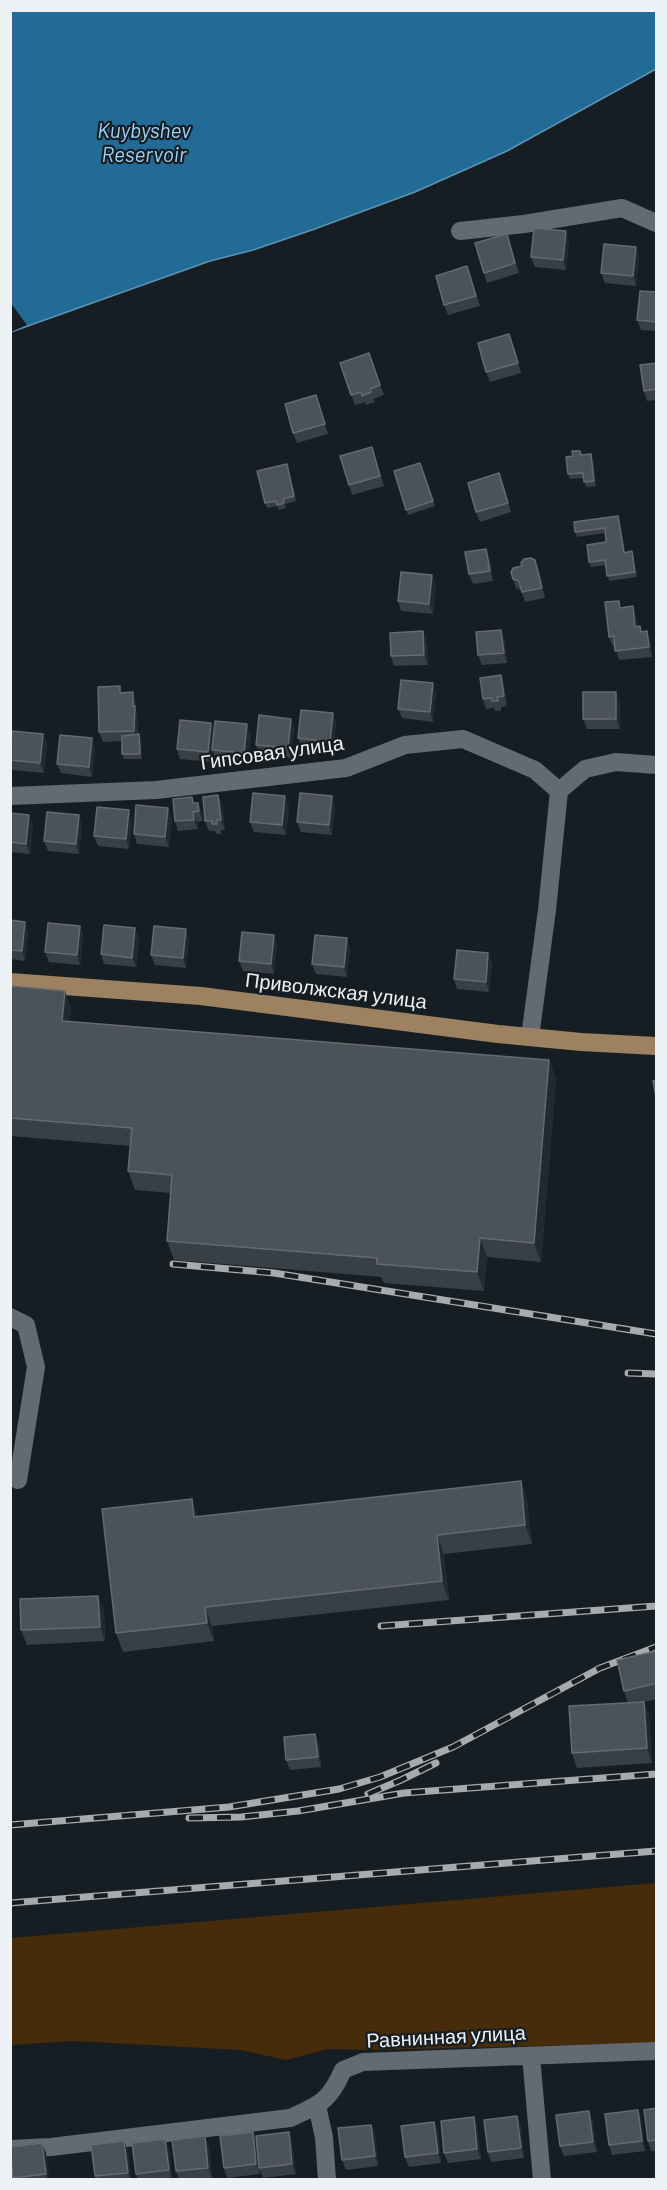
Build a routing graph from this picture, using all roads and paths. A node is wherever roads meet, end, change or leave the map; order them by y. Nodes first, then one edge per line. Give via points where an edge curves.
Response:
1 (657, 223) edge
2 (460, 231) dead end
3 (657, 765) edge
4 (559, 791) junction
5 (10, 796) edge
6 (10, 982) edge
7 (530, 1037) junction
8 (657, 1046) edge
9 (10, 1317) edge
10 (18, 1480) dead end
11 (657, 2051) edge
12 (531, 2056) junction
13 (317, 2106) junction
14 (10, 2149) edge
15 (327, 2180) edge
16 (542, 2180) edge

1 - 2 street via 622,208
3 - 4 street via 616,762 585,769
4 - 5 street, Гипсовая улица via 535,770 463,739 405,745 346,768 156,790
4 - 7 street
6 - 7 main road, Приволжская улица via 201,996
7 - 8 main road, Приволжская улица
9 - 10 street via 26,1325 36,1367
11 - 12 street, Равнинная улица
12 - 13 street, Равнинная улица via 363,2062 343,2070 334,2090
12 - 16 street
13 - 14 street, Равнинная улица via 290,2118
13 - 15 street

